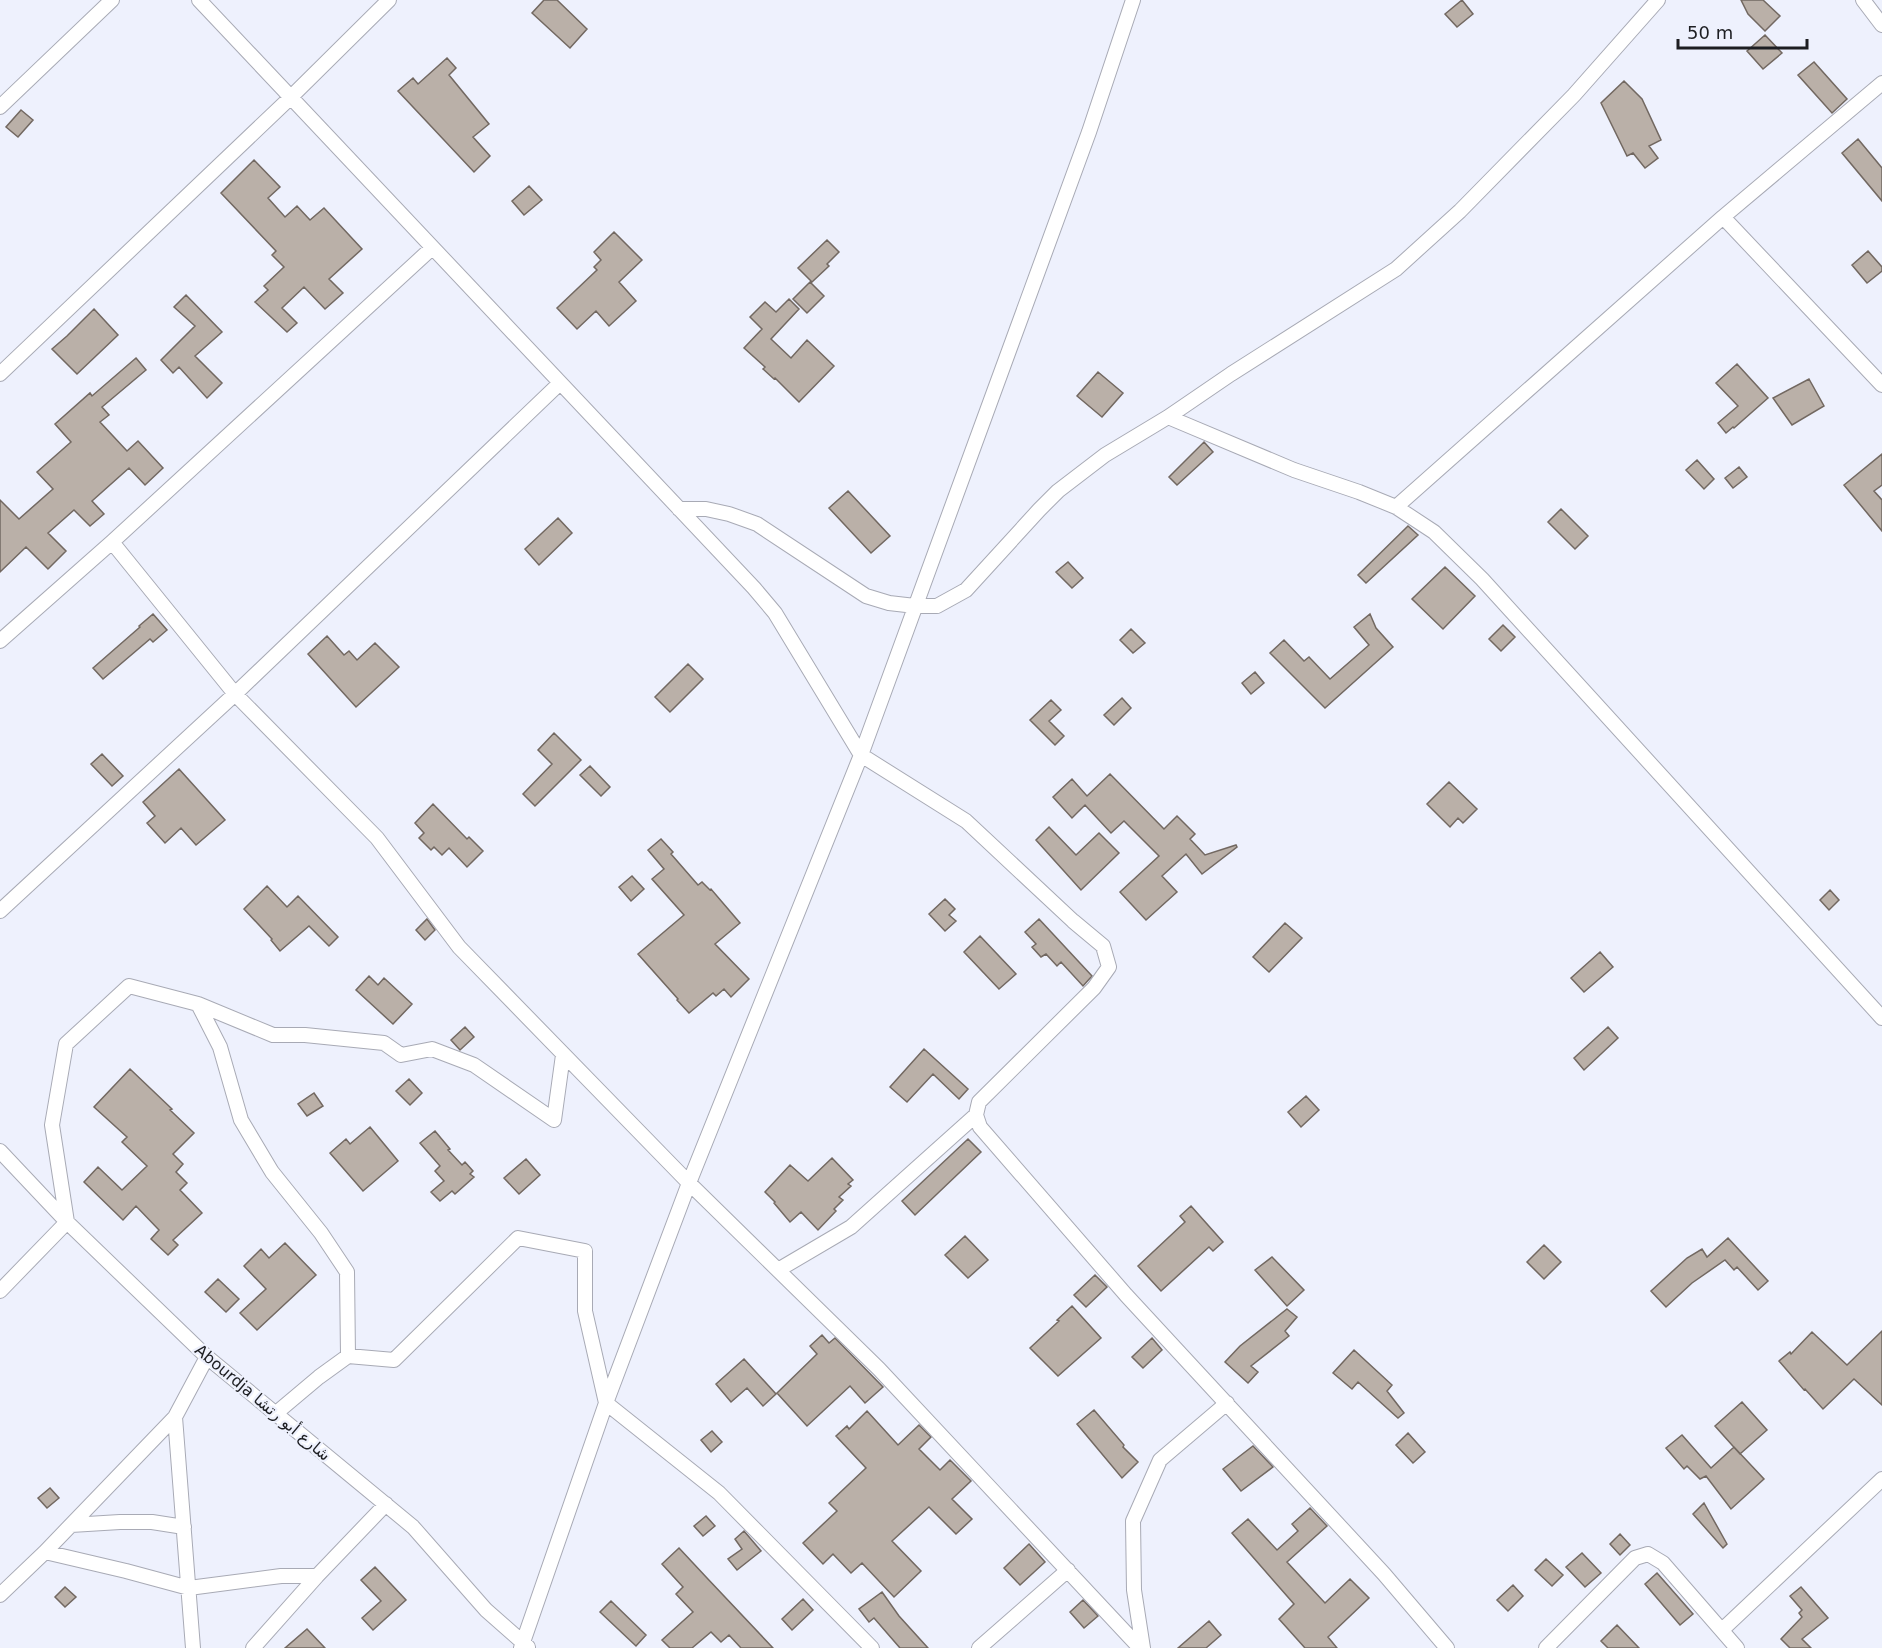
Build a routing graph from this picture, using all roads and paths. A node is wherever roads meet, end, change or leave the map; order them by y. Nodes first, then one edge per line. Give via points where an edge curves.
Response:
1 (112, 0) edge
2 (199, 0) edge
3 (389, 0) edge
4 (1133, 0) edge
5 (1658, 0) edge
6 (1863, 0) edge
7 (1882, 25) edge
8 (1882, 83) edge
9 (290, 98) junction
10 (0, 107) edge
11 (1723, 217) junction
12 (432, 248) junction
13 (0, 374) edge
14 (1879, 377) edge
15 (560, 383) junction
16 (1168, 417) junction
17 (1396, 507) junction
18 (679, 509) junction
19 (112, 542) junction
20 (915, 606) junction
21 (0, 640) edge
22 (235, 694) junction
23 (861, 755) junction
24 (0, 911) edge
25 (198, 1004) junction
26 (1882, 1018) edge
27 (563, 1055) junction
28 (976, 1115) junction
29 (0, 1151) edge
30 (689, 1183) junction
31 (67, 1222) junction
32 (778, 1270) junction
33 (0, 1291) edge
34 (348, 1356) junction
35 (207, 1358) junction
36 (606, 1403) junction
37 (1227, 1403) junction
38 (275, 1414) junction
39 (176, 1418) junction
40 (1882, 1479) edge
41 (386, 1504) junction
42 (71, 1525) junction
43 (184, 1527) junction
44 (45, 1552) junction
45 (1068, 1570) junction
46 (317, 1576) junction
47 (189, 1588) junction
48 (0, 1595) edge
49 (1722, 1630) junction
50 (525, 1646) edge
51 (193, 1648) edge
52 (253, 1648) edge
53 (872, 1648) edge
54 (980, 1648) edge
55 (1141, 1648) edge
56 (1447, 1648) edge
57 (1545, 1648) edge
58 (1737, 1648) edge

1 - 10 street
2 - 9 street
3 - 9 street
4 - 20 street via 1089,132
5 - 16 street via 1501,170 1396,268
6 - 7 street
8 - 11 street
9 - 12 street
9 - 13 street
11 - 14 street
11 - 17 street
12 - 15 street
12 - 19 street
15 - 18 street
15 - 22 street
16 - 17 street via 1294,470
16 - 20 street via 1105,455 1058,491 966,590 937,606
17 - 26 street via 1434,532 1461,557
18 - 20 street via 706,509 758,524 866,596
18 - 23 street via 775,613
19 - 21 street
19 - 22 street
20 - 23 street
22 - 24 street
22 - 27 street via 376,838 459,948
23 - 28 street via 966,821 1103,946 1109,967 1094,988 979,1102
23 - 30 street
25 - 27 street via 273,1035 384,1043 401,1055 432,1049 474,1065 554,1120
25 - 31 street via 129,986 66,1044 52,1125
25 - 34 street via 220,1047 242,1120 272,1172 347,1272
27 - 30 street
28 - 32 street via 851,1227
28 - 37 street via 980,1127 1003,1154
29 - 31 street, Abourdja شارع أبو رتشا
30 - 32 street
30 - 36 street
31 - 33 street
31 - 35 street, Abourdja شارع أبو رتشا
32 - 45 street via 879,1369
34 - 36 street via 394,1360 518,1238 585,1251 585,1311
34 - 38 street
35 - 38 street, Abourdja شارع أبو رتشا
35 - 39 street
36 - 50 street
36 - 53 street via 719,1493
37 - 55 street via 1160,1460 1133,1521 1134,1590
37 - 56 street
38 - 41 street, Abourdja شارع أبو رتشا
39 - 42 street
39 - 43 street
40 - 49 street
41 - 46 street
41 - 50 street, Abourdja شارع أبو رتشا via 413,1527 486,1610
42 - 43 street via 153,1521
42 - 44 street
43 - 47 street
44 - 47 street
44 - 48 street
45 - 54 street
45 - 55 street
46 - 47 street via 281,1576
46 - 52 street
47 - 51 street
49 - 57 street via 1664,1563 1648,1554 1635,1558
49 - 58 street

